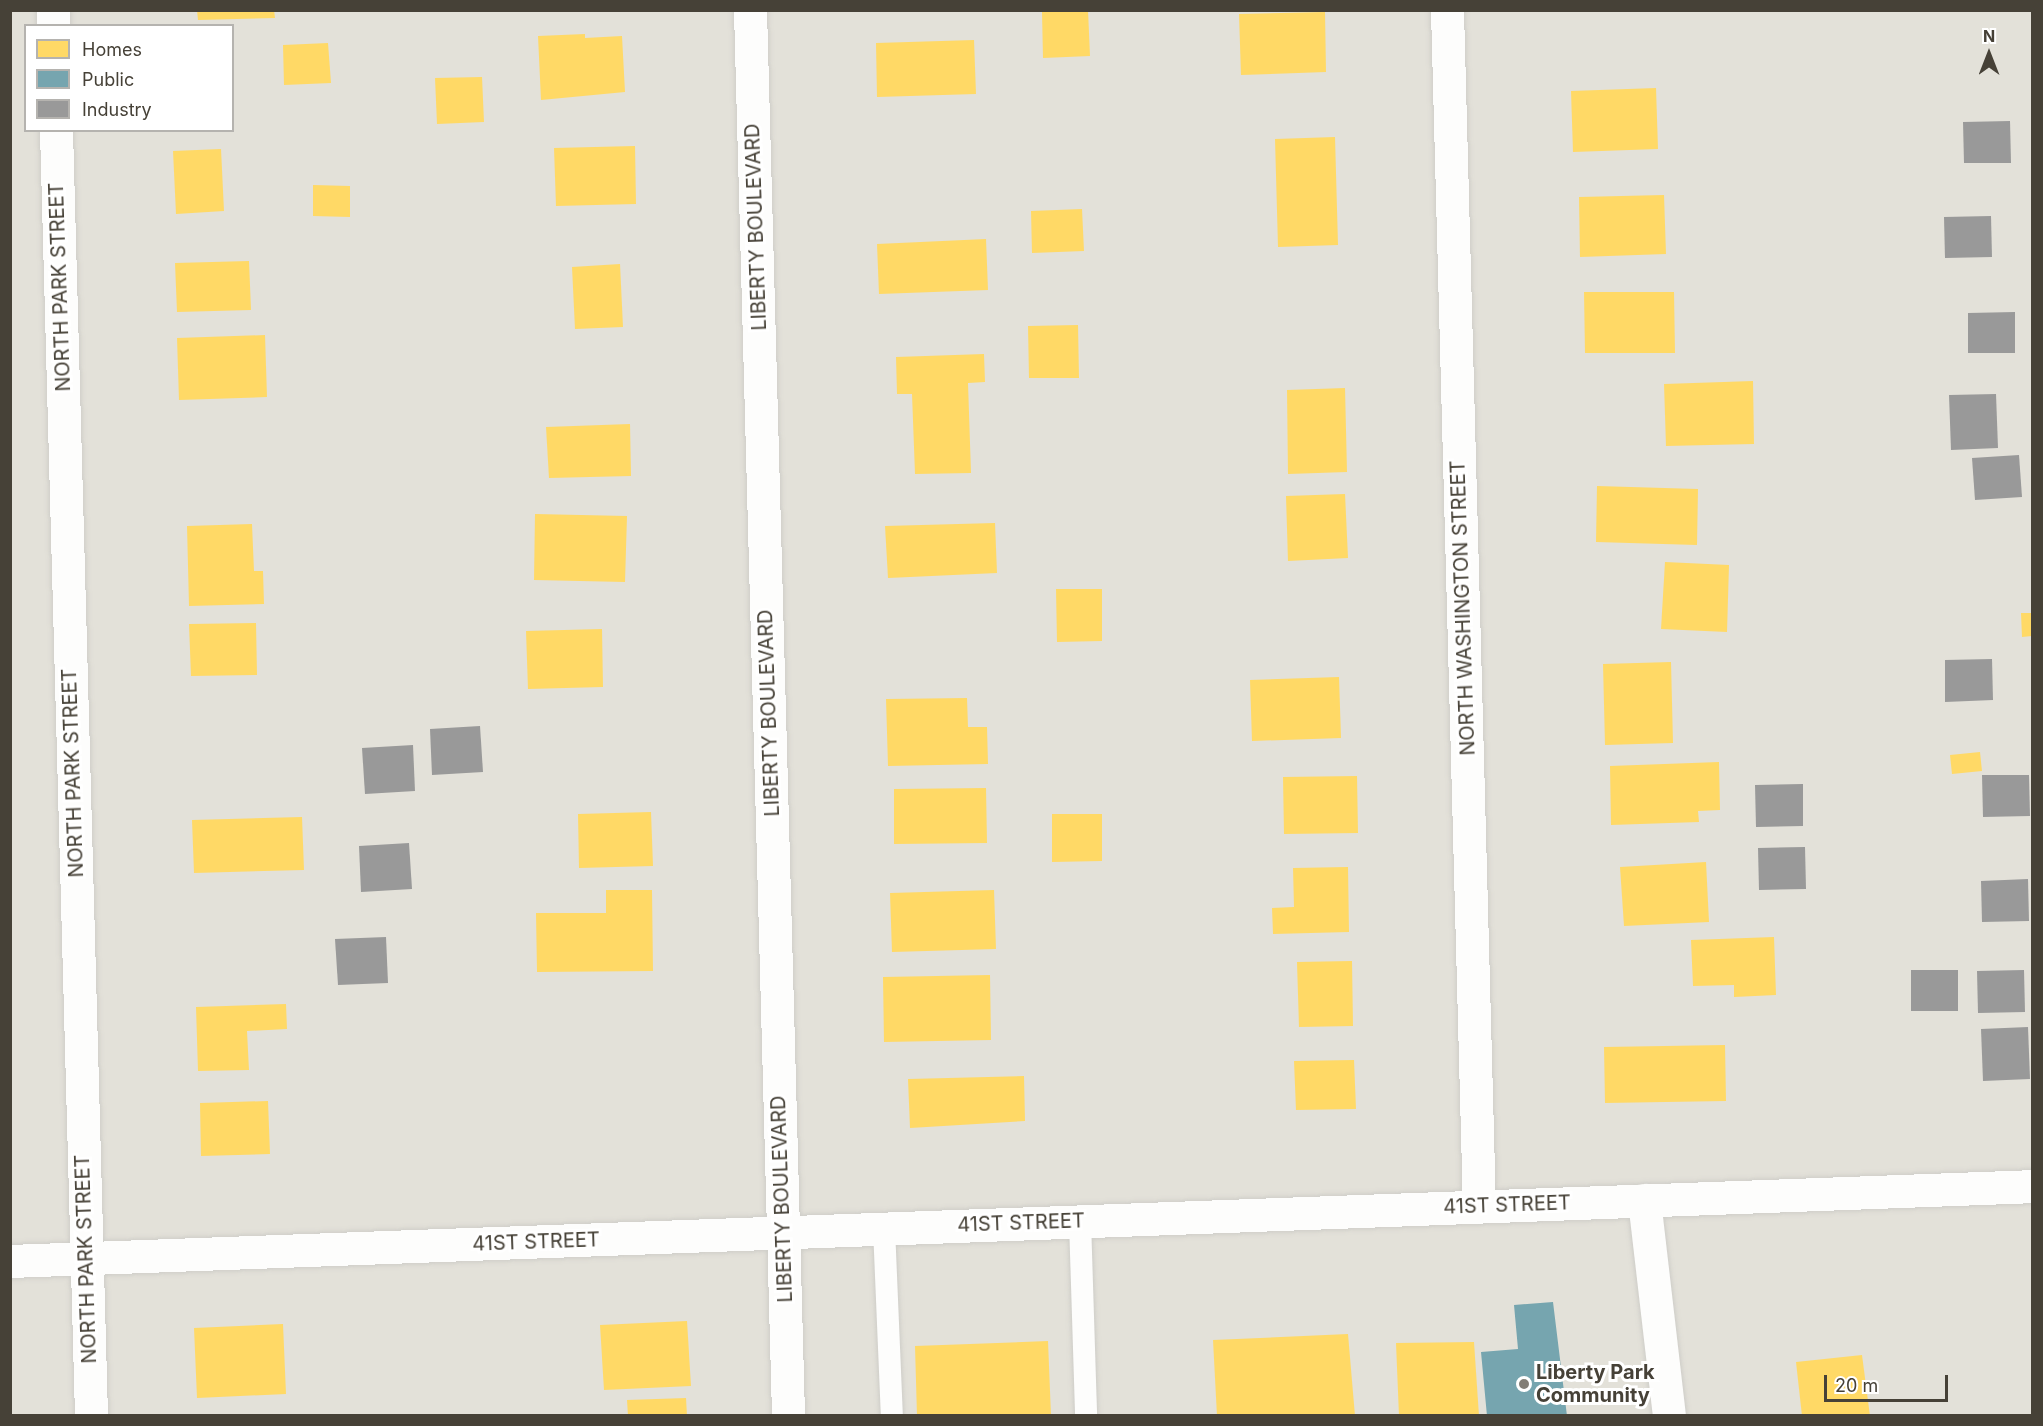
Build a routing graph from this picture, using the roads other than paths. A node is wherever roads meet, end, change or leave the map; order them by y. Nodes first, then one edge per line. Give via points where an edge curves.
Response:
1 (750, 10) edge
2 (1447, 10) edge
3 (56, 132) edge
4 (2032, 1186) edge
5 (1644, 1200) junction
6 (1479, 1206) junction
7 (1080, 1221) junction
8 (884, 1228) junction
9 (783, 1232) junction
10 (86, 1258) junction
11 (10, 1261) edge
12 (91, 1416) edge
13 (788, 1416) edge
14 (892, 1416) edge
15 (1086, 1416) edge
16 (1669, 1416) edge

1 - 9 street, LIBERTY BOULEVARD
2 - 6 street, NORTH WASHINGTON STREET
3 - 10 street, NORTH PARK STREET
4 - 5 street, 41ST STREET
5 - 6 street, 41ST STREET
5 - 16 street
6 - 7 street, 41ST STREET
7 - 8 street, 41ST STREET
7 - 15 lane
8 - 9 street, 41ST STREET
8 - 14 lane
9 - 10 street, 41ST STREET
9 - 13 street, LIBERTY BOULEVARD
10 - 11 street, 41ST STREET
10 - 12 street, NORTH PARK STREET

